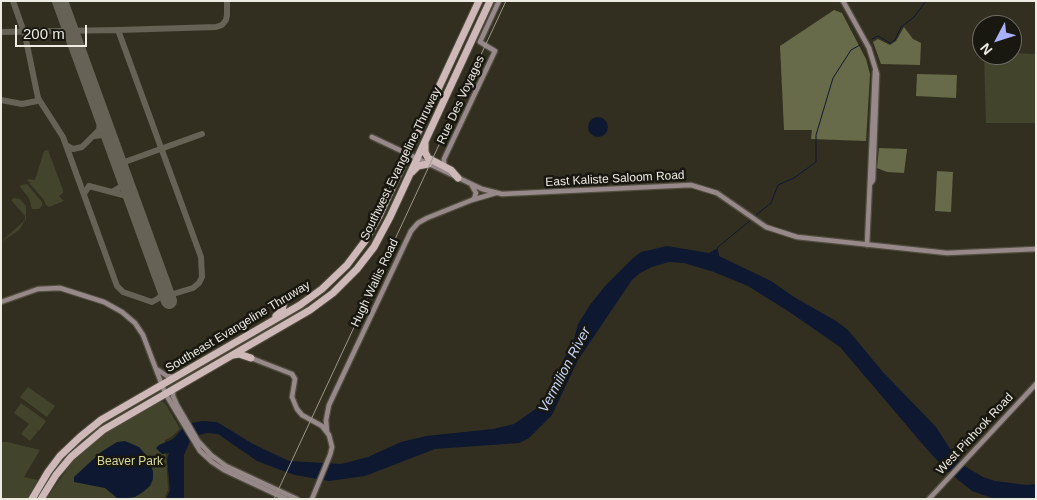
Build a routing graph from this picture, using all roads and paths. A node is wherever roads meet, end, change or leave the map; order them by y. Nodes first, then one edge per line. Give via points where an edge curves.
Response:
1 (479, 1) edge
2 (490, 1) edge
3 (499, 1) edge
4 (843, 1) edge
5 (469, 23) junction
6 (477, 30) junction
7 (472, 39) junction
8 (480, 42) junction
9 (372, 137) dead end
10 (425, 140) junction
11 (412, 157) junction
12 (442, 163) junction
13 (428, 164) junction
14 (458, 178) junction
15 (470, 183) junction
16 (403, 188) junction
17 (496, 193) junction
18 (472, 200) junction
19 (867, 245) junction
20 (1036, 249) edge
21 (1, 302) edge
22 (289, 312) junction
23 (282, 322) junction
24 (263, 327) junction
25 (248, 345) junction
26 (251, 358) junction
27 (224, 359) junction
28 (156, 369) junction
29 (176, 376) junction
30 (1036, 384) edge
31 (162, 385) junction
32 (175, 387) junction
33 (165, 393) junction
34 (182, 418) junction
35 (326, 419) junction
36 (319, 424) junction
37 (327, 432) junction
38 (237, 473) junction
39 (32, 499) edge
40 (41, 499) edge
41 (286, 499) edge
42 (297, 499) edge
43 (312, 499) edge
44 (929, 499) edge

1 - 5 highway, Southeast Evangeline Thruway
2 - 6 highway, Southwest Evangeline Thruway
3 - 8 street
4 - 19 street via 869,48 878,80
5 - 7 highway via 467,35
5 - 11 highway, Southeast Evangeline Thruway
6 - 7 highway, Southwest Evangeline Thruway
6 - 8 highway
7 - 8 highway
7 - 10 highway, Southwest Evangeline Thruway
8 - 12 street, Rue Des Voyages via 495,50
9 - 11 street, East Kaliste Saloom Road
10 - 11 highway, Southwest Evangeline Thruway
10 - 12 highway via 426,155
11 - 13 street, East Kaliste Saloom Road
11 - 16 highway, Southwest Evangeline Thruway
11 - 22 highway, Southeast Evangeline Thruway via 352,258 322,289
12 - 14 highway
13 - 14 street, East Kaliste Saloom Road
13 - 16 highway via 418,166
14 - 15 street, East Kaliste Saloom Road
15 - 17 street, East Kaliste Saloom Road
15 - 18 street via 476,193
16 - 23 highway, Southwest Evangeline Thruway via 378,240 357,269 324,300
17 - 18 street, Hugh Wallis Road
17 - 19 street, East Kaliste Saloom Road via 520,195 691,185 717,193 748,216 776,231 797,237
18 - 35 street, Hugh Wallis Road via 423,220 411,231
19 - 20 street, East Kaliste Saloom Road via 952,254
21 - 28 street via 38,289 58,288 104,302 135,323
22 - 23 highway, Southeast Evangeline Thruway
22 - 24 highway via 284,302 281,312
23 - 24 highway, Southeast Evangeline Thruway
23 - 25 highway, Southwest Evangeline Thruway
24 - 29 highway, Southeast Evangeline Thruway
25 - 26 highway via 245,353
25 - 27 highway, Southwest Evangeline Thruway
26 - 27 highway via 237,354
26 - 36 street via 292,374 295,379 292,393 295,406 302,415
27 - 32 highway, Southeast Evangeline Thruway
28 - 29 street via 167,376
28 - 31 street
29 - 31 highway, Southeast Evangeline Thruway
30 - 44 street, West Pinhook Road
31 - 33 street
31 - 39 highway, Southeast Evangeline Thruway via 109,415 80,437 52,466
32 - 33 highway, Southeast Evangeline Thruway
32 - 34 street via 172,396
33 - 34 street
33 - 40 highway via 90,440 64,465
34 - 38 street via 212,462
35 - 36 street
35 - 37 street, Hugh Wallis Road
36 - 37 street
37 - 43 street, Hugh Wallis Road via 331,443 328,460
38 - 41 street
38 - 42 street

